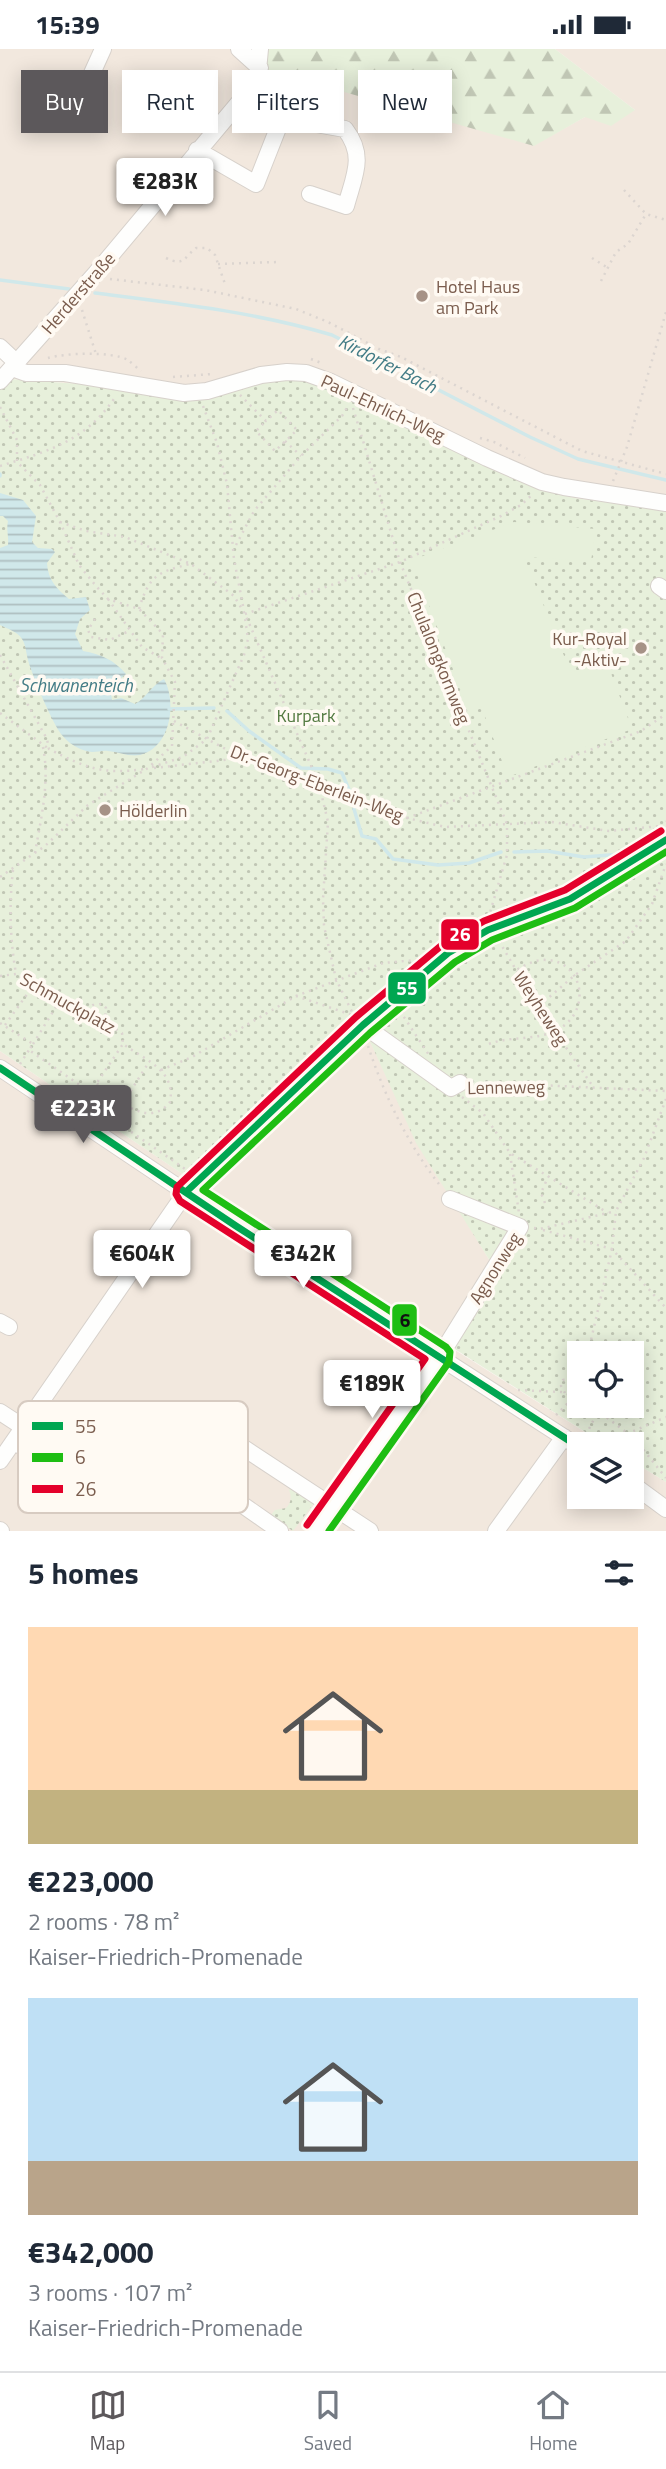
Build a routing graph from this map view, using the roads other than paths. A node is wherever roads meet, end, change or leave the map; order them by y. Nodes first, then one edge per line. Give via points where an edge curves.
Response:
1 (103, 49) edge
2 (239, 49) edge
3 (260, 49) edge
4 (260, 68) junction
5 (93, 70) edge
6 (197, 150) junction
7 (310, 194) dead end
8 (0, 348) edge
9 (14, 366) junction
10 (0, 381) edge
11 (666, 503) edge
12 (665, 833) edge
13 (358, 1021) junction
14 (6, 1072) edge
15 (455, 1086) road end
16 (187, 1192) junction
17 (450, 1199) road end
18 (440, 1356) junction
19 (41, 1401) edge
20 (0, 1412) edge
21 (18, 1433) edge
22 (18, 1435) edge
23 (564, 1437) junction
24 (567, 1438) edge
25 (248, 1451) edge
26 (0, 1461) edge
27 (644, 1493) edge
28 (333, 1506) junction
29 (248, 1509) edge
30 (666, 1509) edge
31 (280, 1531) edge
32 (316, 1531) edge
33 (370, 1531) edge
34 (496, 1531) edge

1 - 5 street
2 - 4 street
3 - 4 street
4 - 6 street, Herderstraße via 257,81
6 - 7 street via 256,184 282,118 345,129 359,157 346,206
6 - 9 street, Herderstraße
8 - 9 street
9 - 10 street, Herderstraße
9 - 11 street, Paul-Ehrlich-Weg via 26,373 65,373 197,393 228,380 299,372 542,482
12 - 13 street via 569,900 489,924 426,969 393,1000
13 - 15 street
13 - 16 street
14 - 16 street
16 - 18 street
16 - 19 street
17 - 18 street, Agnonweg via 520,1227
18 - 23 street
18 - 28 street, Agnonweg
20 - 21 street
22 - 26 street
23 - 24 street
23 - 34 street
25 - 28 street
27 - 30 street
28 - 32 street, Agnonweg
28 - 33 street
29 - 31 street

